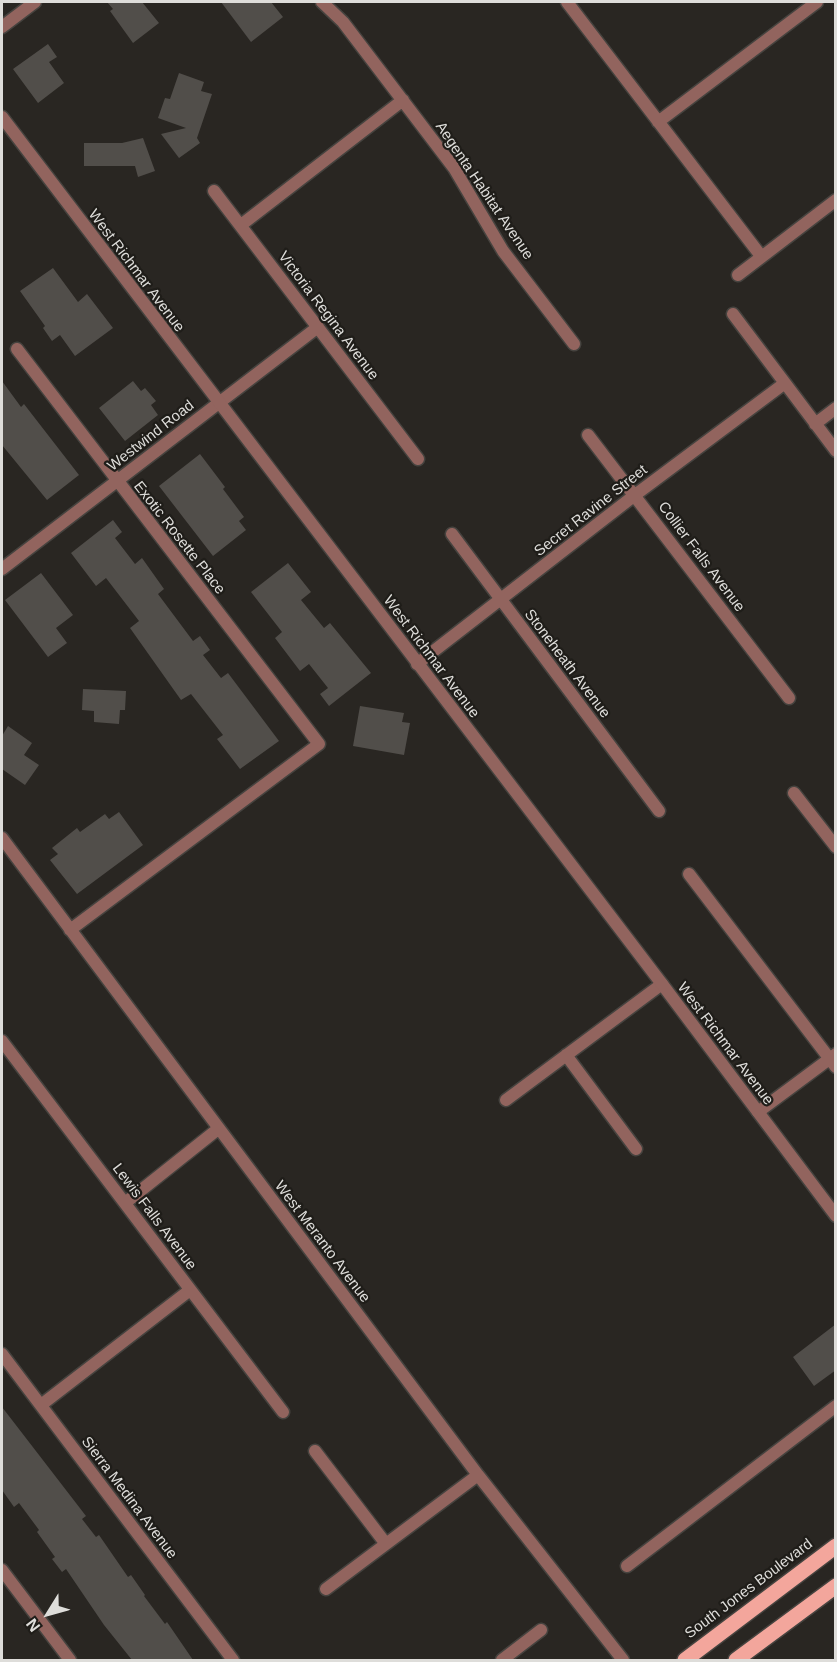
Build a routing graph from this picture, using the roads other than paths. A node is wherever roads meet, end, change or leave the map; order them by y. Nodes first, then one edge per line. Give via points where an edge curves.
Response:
1 (35, 2) edge
2 (321, 2) edge
3 (567, 2) edge
4 (817, 2) edge
5 (2, 27) edge
6 (403, 100) junction
7 (2, 117) edge
8 (658, 122) junction
9 (214, 191) dead end
10 (836, 200) edge
11 (241, 225) junction
12 (761, 256) junction
13 (738, 275) dead end
14 (733, 314) dead end
15 (318, 327) junction
16 (574, 344) dead end
17 (17, 349) dead end
18 (785, 383) junction
19 (218, 402) junction
20 (836, 408) edge
21 (815, 424) junction
22 (588, 435) dead end
23 (836, 451) edge
24 (418, 459) dead end
25 (117, 481) junction
26 (635, 495) junction
27 (452, 534) dead end
28 (2, 569) edge
29 (500, 600) junction
30 (417, 664) junction
31 (789, 698) dead end
32 (794, 793) dead end
33 (658, 812) dead end
34 (2, 838) edge
35 (836, 847) edge
36 (688, 874) dead end
37 (70, 930) junction
38 (662, 984) junction
39 (2, 1041) edge
40 (566, 1055) junction
41 (833, 1060) edge
42 (506, 1100) dead end
43 (758, 1112) junction
44 (218, 1129) junction
45 (636, 1149) dead end
46 (125, 1203) junction
47 (836, 1216) edge
48 (190, 1290) junction
49 (2, 1354) edge
50 (41, 1406) junction
51 (836, 1406) edge
52 (283, 1412) dead end
53 (315, 1451) dead end
54 (478, 1475) junction
55 (386, 1544) junction
56 (836, 1546) edge
57 (627, 1566) dead end
58 (2, 1570) edge
59 (836, 1586) edge
60 (326, 1589) dead end
61 (541, 1630) dead end
62 (70, 1660) edge
63 (233, 1660) edge
64 (502, 1660) edge
65 (622, 1660) edge
66 (685, 1660) edge
67 (736, 1660) edge

1 - 5 street
2 - 6 street, Aegenta Habitat Avenue via 343,22
3 - 8 street
4 - 8 street
6 - 11 street
6 - 16 street, Aegenta Habitat Avenue via 454,168 503,251
7 - 19 street, West Richmar Avenue
8 - 12 street
9 - 11 street, Victoria Regina Avenue
10 - 12 street
11 - 15 street, Victoria Regina Avenue
12 - 13 street
14 - 18 street
15 - 19 street, Westwind Road
15 - 24 street, Victoria Regina Avenue
17 - 25 street, Exotic Rosette Place
18 - 21 street
18 - 26 street, Secret Ravine Street
19 - 25 street, Westwind Road
19 - 30 street, West Richmar Avenue
20 - 21 street
21 - 23 street
22 - 26 street, Collier Falls Avenue
25 - 28 street, Westwind Road
25 - 37 street, Exotic Rosette Place via 319,744
26 - 29 street, Secret Ravine Street
26 - 31 street, Collier Falls Avenue
27 - 29 street, Stoneheath Avenue
29 - 30 street, Secret Ravine Street
29 - 33 street, Stoneheath Avenue
30 - 38 street, West Richmar Avenue
32 - 35 street
34 - 37 street, West Meranto Avenue
36 - 41 street
37 - 44 street, West Meranto Avenue
38 - 40 street
38 - 43 street, West Richmar Avenue
39 - 46 street, Lewis Falls Avenue
40 - 42 street
40 - 45 street
41 - 43 street
43 - 47 street, West Richmar Avenue
44 - 46 street
44 - 54 street, West Meranto Avenue
46 - 48 street, Lewis Falls Avenue
48 - 50 street
48 - 52 street, Lewis Falls Avenue
49 - 50 street, Sierra Medina Avenue
50 - 63 street, Sierra Medina Avenue
51 - 57 street
53 - 55 street
54 - 55 street
54 - 65 street, West Meranto Avenue
55 - 60 street
56 - 66 main road, South Jones Boulevard
58 - 62 street
59 - 67 main road
61 - 64 street

